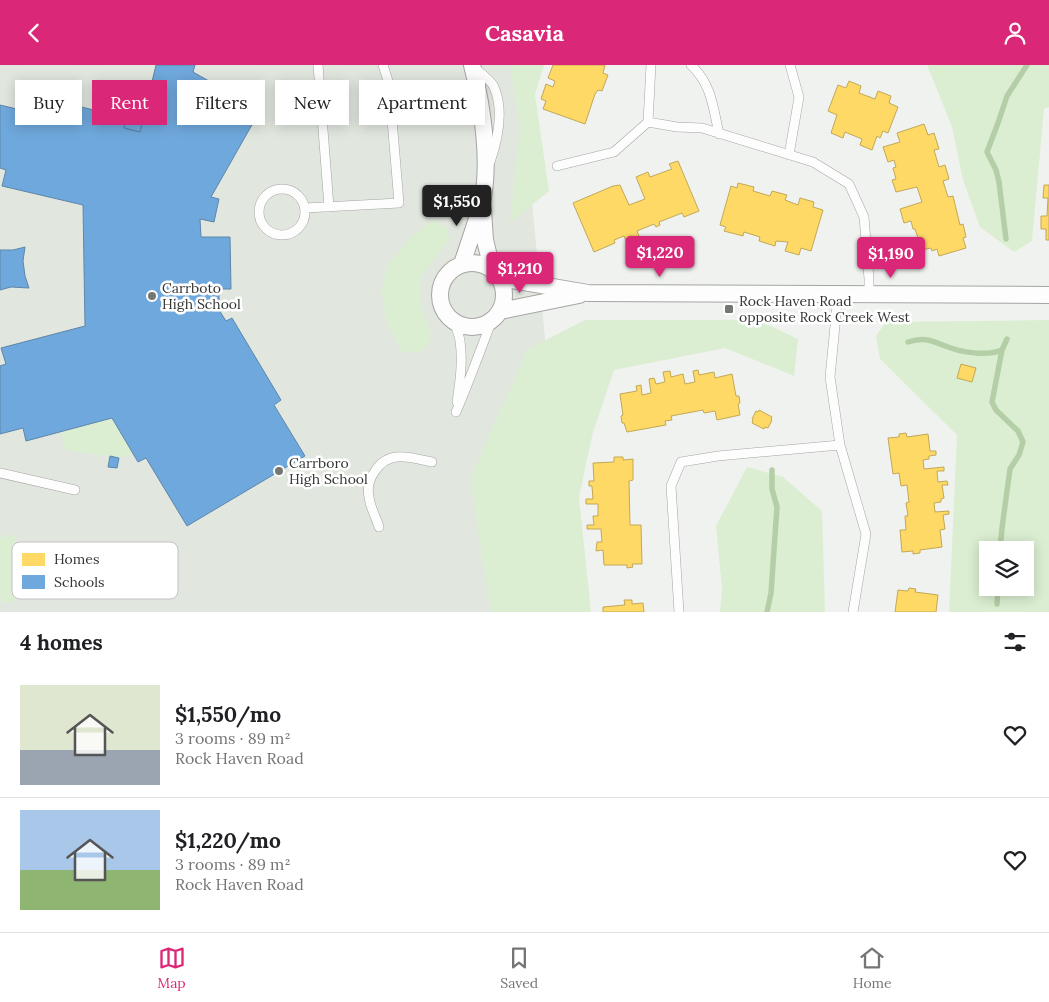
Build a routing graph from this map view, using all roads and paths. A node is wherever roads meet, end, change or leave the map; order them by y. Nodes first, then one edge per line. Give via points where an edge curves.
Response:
1 (318, 65) edge
2 (383, 65) edge
3 (472, 65) edge
4 (651, 65) edge
5 (691, 65) edge
6 (790, 65) edge
7 (648, 122) junction
8 (719, 133) junction
9 (789, 155) junction
10 (557, 167) dead end
11 (482, 200) junction
12 (329, 207) junction
13 (305, 208) junction
14 (462, 264) junction
15 (496, 274) junction
16 (588, 293) junction
17 (838, 295) junction
18 (869, 295) junction
19 (1049, 295) edge
20 (496, 315) junction
21 (454, 321) junction
22 (840, 445) junction
23 (432, 462) dead end
24 (0, 473) edge
25 (75, 490) dead end
26 (379, 527) dead end
27 (679, 612) edge
28 (853, 612) edge

1 - 12 lane
2 - 12 lane via 389,84 399,203
3 - 11 street via 485,131
4 - 7 lane
5 - 8 lane via 707,84
6 - 9 lane via 799,97
7 - 8 lane
7 - 10 lane via 614,152
8 - 9 lane
9 - 18 lane via 813,162 849,184 864,217
11 - 14 street
11 - 15 street via 485,240
12 - 13 lane
13 - 13 lane via 290,190 275,190 262,199 258,214 270,232 284,235 298,229
14 - 15 street via 482,264
14 - 21 street via 453,269 441,285 442,305
15 - 16 street
15 - 20 street via 504,289 504,300
16 - 17 street
16 - 20 street
17 - 18 street
17 - 22 lane via 830,377
18 - 19 street
20 - 21 street via 483,325 473,327
20 - 21 lane via 456,412 461,355
22 - 27 lane via 681,462 671,486
22 - 28 lane via 866,534
23 - 26 lane via 392,457 380,462 370,478 368,496
24 - 25 lane

